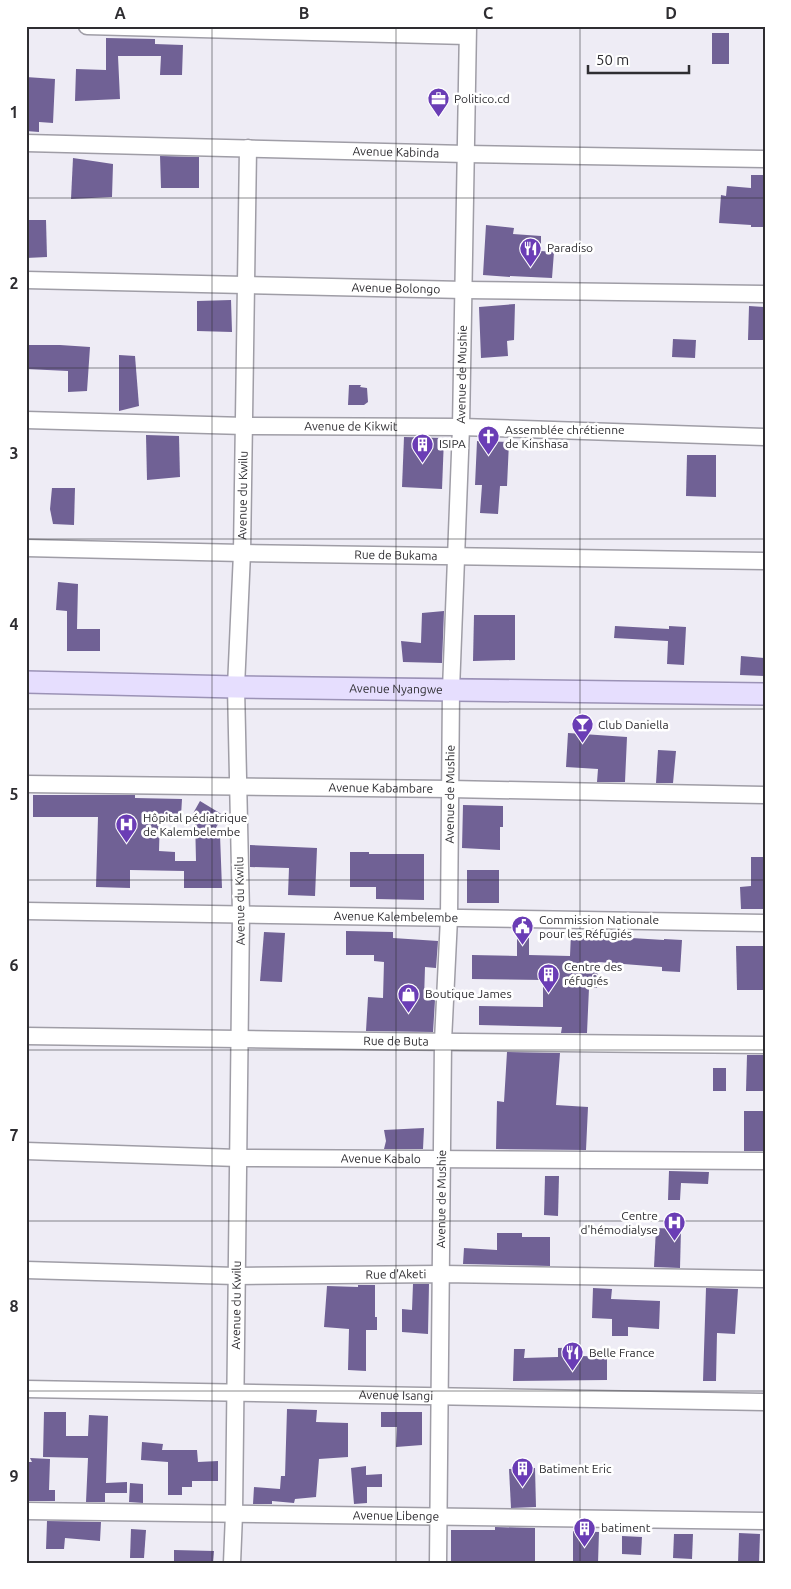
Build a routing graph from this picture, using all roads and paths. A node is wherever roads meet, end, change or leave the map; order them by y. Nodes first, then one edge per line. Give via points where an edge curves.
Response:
1 (87, 26) edge
2 (468, 31) edge
3 (26, 142) edge
4 (248, 148) junction
5 (466, 154) junction
6 (765, 159) edge
7 (26, 280) edge
8 (246, 284) junction
9 (464, 290) junction
10 (765, 294) edge
11 (26, 420) edge
12 (245, 426) junction
13 (461, 427) junction
14 (765, 437) edge
15 (26, 548) edge
16 (242, 553) junction
17 (455, 556) junction
18 (765, 561) edge
19 (26, 682) edge
20 (236, 687) junction
21 (451, 690) junction
22 (765, 694) edge
23 (26, 784) edge
24 (238, 788) junction
25 (450, 789) junction
26 (765, 795) edge
27 (26, 911) edge
28 (241, 914) junction
29 (449, 918) junction
30 (765, 923) edge
31 (26, 1036) edge
32 (240, 1040) junction
33 (443, 1041) junction
34 (765, 1046) edge
35 (26, 1151) edge
36 (238, 1158) junction
37 (442, 1159) junction
38 (765, 1162) edge
39 (26, 1270) edge
40 (441, 1274) junction
41 (236, 1276) junction
42 (765, 1279) edge
43 (26, 1389) edge
44 (235, 1392) junction
45 (439, 1397) junction
46 (765, 1402) edge
47 (26, 1511) edge
48 (234, 1514) junction
49 (438, 1517) junction
50 (765, 1521) edge
51 (232, 1563) edge
52 (438, 1563) edge

1 - 2 street
2 - 5 street, Avenue de Mushie
3 - 4 street, Avenue Kabinda
4 - 5 street, Avenue Kabinda
4 - 8 street, Avenue du Kwilu
5 - 6 street, Avenue Kabinda
5 - 9 street, Avenue de Mushie
7 - 8 street, Avenue Bolongo
8 - 9 street, Avenue Bolongo
8 - 12 street, Avenue du Kwilu
9 - 10 street, Avenue Bolongo
9 - 13 street, Avenue de Mushie
11 - 12 street, Avenue de Kikwit
12 - 13 street, Avenue de Kikwit
12 - 16 street, Avenue du Kwilu
13 - 14 street, Avenue de Kikwit
13 - 17 street, Avenue de Mushie
15 - 16 street, Rue de Bukama
16 - 17 street, Rue de Bukama
16 - 20 street, Avenue du Kwilu
17 - 18 street, Rue de Bukama
17 - 21 street, Avenue de Mushie
19 - 20 main road, Avenue Nyangwe
20 - 21 main road, Avenue Nyangwe
20 - 24 street, Avenue du Kwilu
21 - 22 main road, Avenue Nyangwe
21 - 25 street, Avenue de Mushie
23 - 24 street, Avenue Kabambare
24 - 25 street, Avenue Kabambare
24 - 28 street, Avenue du Kwilu
25 - 26 street, Avenue Kabambare
25 - 29 street, Avenue de Mushie
27 - 28 street, Avenue Kalembelembe
28 - 29 street, Avenue Kalembelembe
28 - 32 street, Avenue du Kwilu
29 - 30 street, Avenue Kalembelembe
29 - 33 street, Avenue de Mushie
31 - 32 street, Rue de Buta
32 - 33 street, Rue de Buta
32 - 36 street, Avenue du Kwilu
33 - 34 street, Rue de Buta
33 - 37 street, Avenue de Mushie
35 - 36 street, Avenue Kabalo
36 - 37 street, Avenue Kabalo
36 - 41 street, Avenue du Kwilu
37 - 38 street, Avenue Kabalo
37 - 40 street, Avenue de Mushie
39 - 41 street, Rue d'Aketi
40 - 41 street, Rue d'Aketi
40 - 42 street, Rue d'Aketi
40 - 45 street, Avenue de Mushie
41 - 44 street, Avenue du Kwilu
43 - 44 street, Avenue Isangi
44 - 45 street, Avenue Isangi
44 - 48 street, Avenue du Kwilu
45 - 46 street, Avenue Isangi
45 - 49 street, Avenue de Mushie
47 - 48 street, Avenue Libenge
48 - 49 street, Avenue Libenge
48 - 51 street, Avenue du Kwilu
49 - 50 street, Avenue Libenge
49 - 52 street, Avenue de Mushie

